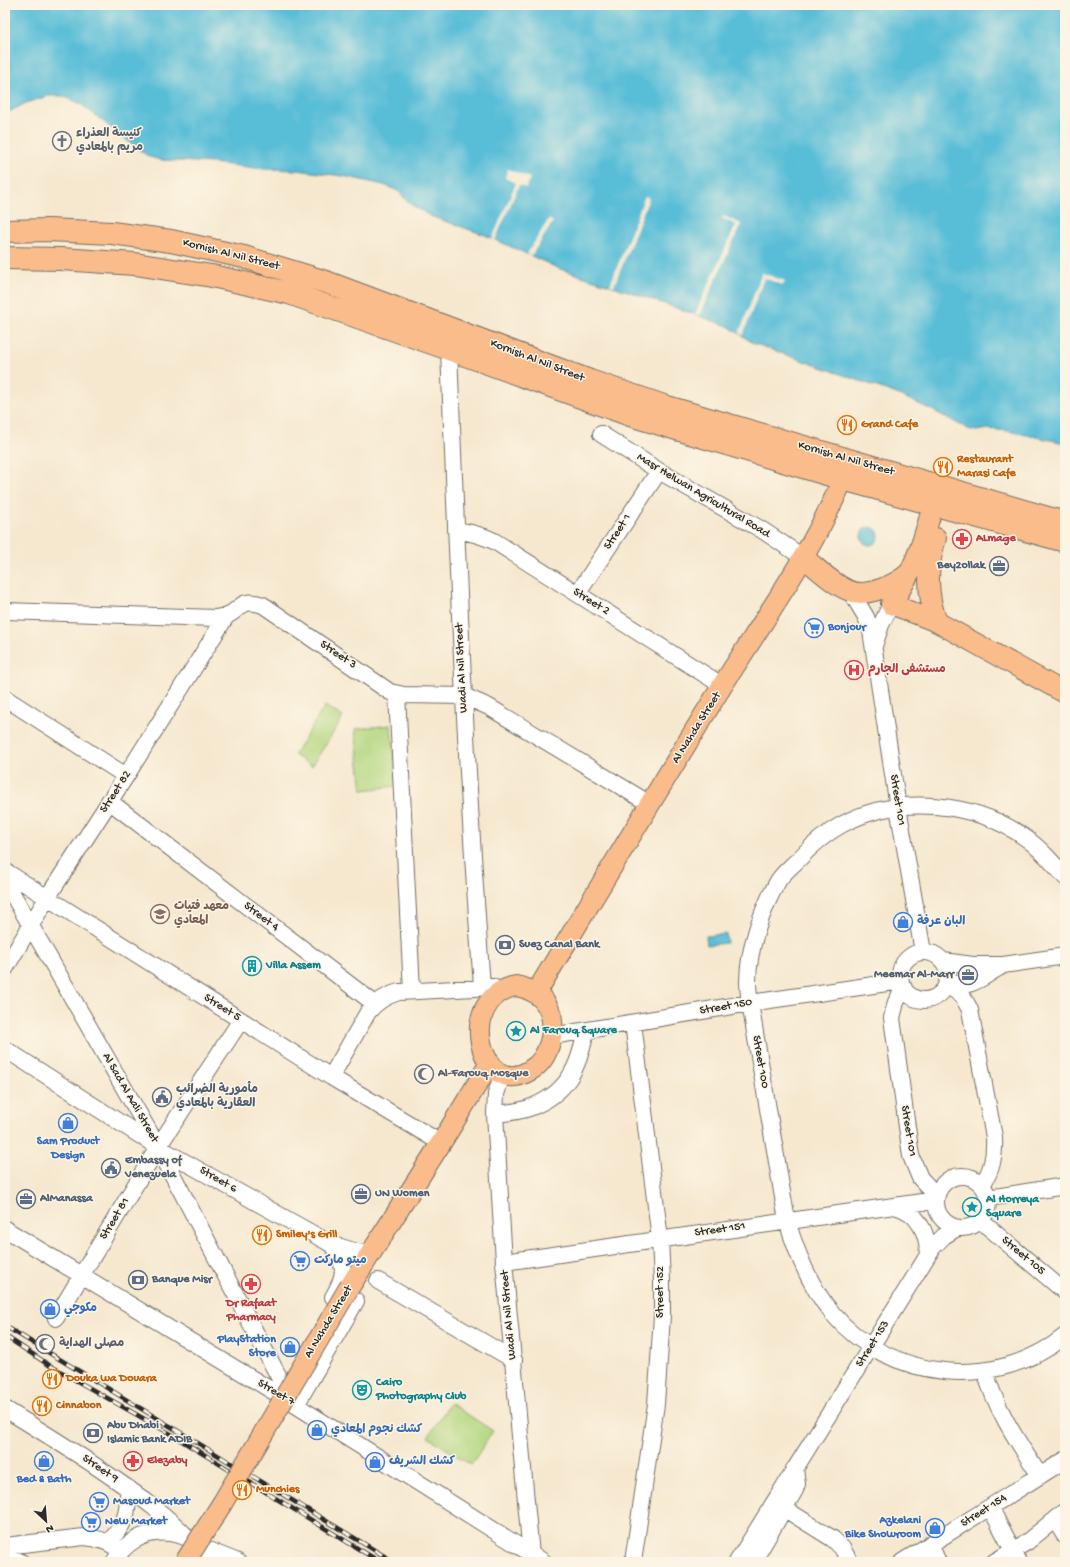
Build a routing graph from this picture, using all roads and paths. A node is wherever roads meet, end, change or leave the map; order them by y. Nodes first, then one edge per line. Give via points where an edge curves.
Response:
1 (5, 231) edge
2 (5, 258) edge
3 (449, 349) junction
4 (602, 434) dead end
5 (847, 469) junction
6 (659, 471) junction
7 (942, 497) junction
8 (1065, 523) edge
9 (456, 530) junction
10 (1065, 541) edge
11 (927, 549) junction
12 (804, 558) junction
13 (913, 569) junction
14 (851, 592) junction
15 (578, 594) junction
16 (892, 604) junction
17 (5, 611) edge
18 (227, 616) junction
19 (937, 622) junction
20 (874, 647) junction
21 (723, 686) junction
22 (1065, 693) edge
23 (397, 694) junction
24 (464, 696) junction
25 (5, 698) edge
26 (126, 776) junction
27 (110, 801) junction
28 (650, 804) junction
29 (898, 808) junction
30 (5, 871) edge
31 (1065, 877) edge
32 (5, 881) edge
33 (47, 898) junction
34 (31, 926) junction
35 (922, 952) junction
36 (1065, 956) edge
37 (943, 961) junction
38 (1003, 965) junction
39 (5, 969) edge
40 (947, 983) junction
41 (902, 984) junction
42 (482, 986) junction
43 (505, 988) junction
44 (412, 991) junction
45 (536, 993) junction
46 (750, 1003) junction
47 (375, 1004) junction
48 (241, 1020) junction
49 (633, 1023) junction
50 (586, 1030) junction
51 (552, 1036) junction
52 (5, 1049) edge
53 (496, 1069) junction
54 (331, 1077) junction
55 (495, 1114) junction
56 (441, 1143) junction
57 (158, 1147) junction
58 (1065, 1186) edge
59 (985, 1191) junction
60 (937, 1198) junction
61 (894, 1206) junction
62 (787, 1221) junction
63 (981, 1221) junction
64 (957, 1228) junction
65 (5, 1229) edge
66 (660, 1239) junction
67 (331, 1244) junction
68 (370, 1253) junction
69 (928, 1254) junction
70 (504, 1262) junction
71 (80, 1276) junction
72 (378, 1281) dead end
73 (349, 1290) junction
74 (1065, 1292) edge
75 (56, 1318) dead end
76 (1065, 1336) edge
77 (871, 1347) junction
78 (514, 1360) junction
79 (984, 1371) junction
80 (279, 1388) junction
81 (295, 1404) junction
82 (5, 1409) edge
83 (1065, 1460) edge
84 (795, 1469) junction
85 (1040, 1476) junction
86 (128, 1488) junction
87 (990, 1507) junction
88 (785, 1509) junction
89 (1060, 1515) edge
90 (1065, 1536) edge
91 (188, 1538) junction
92 (930, 1544) junction
93 (5, 1546) edge
94 (203, 1548) junction
95 (114, 1552) edge
96 (5, 1556) edge
97 (1016, 1557) edge
98 (538, 1558) edge
99 (20, 1562) edge
100 (185, 1562) edge
101 (213, 1562) edge
102 (238, 1562) edge
103 (632, 1562) edge
104 (727, 1562) edge
105 (737, 1562) edge
106 (753, 1562) edge
107 (850, 1562) edge
108 (902, 1562) edge
109 (938, 1562) edge
110 (994, 1562) edge

1 - 5 highway, Kornish Al Nil Street via 60,230 112,233 171,241 244,257 326,282 628,394
2 - 3 highway, Kornish Al Nil Street via 61,258 111,262 212,276 289,293
3 - 5 highway, Kornish Al Nil Street via 630,415
3 - 9 street, Wadi Al Nil Street
4 - 6 street, Masr Helwan Agricultural Road
5 - 7 highway, Kornish Al Nil Street
5 - 12 main road, Al Nahda Street
6 - 12 street, Masr Helwan Agricultural Road via 762,530
6 - 15 street, Street 1
7 - 8 highway, Kornish Al Nil Street
7 - 10 highway, Kornish Al Nil Street
7 - 11 main road
9 - 15 street, Street 2 via 482,535 494,541
9 - 24 street, Wadi Al Nil Street
11 - 13 main road
11 - 19 main road via 929,594
12 - 14 main road
12 - 21 main road, Al Nahda Street
13 - 14 main road via 887,586
13 - 16 main road
14 - 20 street, Street 101 via 866,617
15 - 21 street, Street 2
16 - 19 main road
16 - 20 street, Street 101 via 881,625
17 - 18 street via 206,618
18 - 23 street, Street 3 via 248,602 263,604 390,692
18 - 26 street, Street 82
19 - 22 main road
20 - 29 street, Street 101
21 - 28 main road, Al Nahda Street
23 - 24 street, Street 3
23 - 44 street
24 - 28 street, Street 3 via 489,708
24 - 42 street, Wadi Al Nil Street
25 - 26 street
26 - 27 street, Street 82
27 - 33 street, Street 82
27 - 47 street, Street 4
28 - 45 main road, Al Nahda Street
29 - 31 street, Street 100 via 925,805 952,808 1004,824 1037,847
29 - 35 street, Street 101
29 - 46 street, Street 100 via 867,813 840,825 812,846 779,880 760,920 751,954 748,981
30 - 33 street, Street 5
32 - 34 street, Al Sad Al Aali Street
33 - 34 street, Street 82
33 - 48 street, Street 5
34 - 39 street, Street 82
34 - 57 street, Al Sad Al Aali Street
35 - 37 street via 934,954
35 - 41 street via 907,960 902,969
36 - 38 street
37 - 38 street
37 - 40 street via 947,971
38 - 40 street via 966,985
40 - 41 street via 938,995 926,999 913,997
40 - 59 street via 965,999 970,1010 994,1137 993,1162
41 - 46 street, Street 150
41 - 60 street, Street 101 via 892,1018 911,1156 920,1178
42 - 43 street
42 - 44 street
43 - 45 main road via 516,986
43 - 53 main road via 494,995 486,1005 481,1018 481,1042
44 - 47 street via 386,996
45 - 51 main road via 550,1012
46 - 49 street, Street 150
46 - 62 street, Street 100
47 - 54 street
48 - 54 street, Street 5
48 - 57 street, Street 81
49 - 50 street, Street 150
49 - 66 street, Street 152
50 - 51 street, Street 150
50 - 55 street via 582,1052 574,1071 562,1087 546,1100 528,1109
51 - 53 main road via 536,1068 514,1077
52 - 57 street, Street 6
53 - 55 street, Wadi Al Nil Street
53 - 56 main road, Al Nahda Street
54 - 56 street, Street 5
55 - 70 street, Wadi Al Nil Street
56 - 68 main road, Al Nahda Street
57 - 67 street, Street 6
57 - 71 street, Street 81
57 - 80 street, Al Sad Al Aali Street
58 - 59 street
59 - 60 street via 976,1180 960,1176 946,1182
59 - 63 street via 987,1210
60 - 61 street, Street 151
60 - 64 street via 942,1218
61 - 62 street, Street 151
61 - 69 street via 903,1208 917,1219 926,1235
62 - 66 street, Street 151
62 - 77 street, Street 100 via 795,1246 817,1293 832,1314
63 - 64 street via 970,1227
63 - 74 street, Street 105
64 - 69 street, Street 153 via 938,1241
65 - 71 street, Street 7
66 - 70 street, Street 151
66 - 103 street, Street 152 via 662,1316 656,1404
67 - 68 street, Street 6 via 350,1251
67 - 73 street via 341,1262
68 - 73 main road, Al Nahda Street
69 - 77 street, Street 153
70 - 78 street, Wadi Al Nil Street
71 - 75 street, Street 81
71 - 80 street, Street 7
72 - 78 street
73 - 80 street, Al Nahda Street
73 - 81 street
73 - 100 main road, Al Nahda Street, bridge
76 - 79 street, Street 100 via 1024,1360
77 - 79 street, Street 100 via 914,1366 938,1371
77 - 84 street, Street 153
78 - 98 street, Wadi Al Nil Street
79 - 85 street via 1002,1416
80 - 81 street, Street 7
81 - 98 street, Street 7
82 - 86 street, Street 9
83 - 85 street, Street 154
84 - 88 street via 797,1484
84 - 104 street, Street 153 via 773,1485
84 - 105 street
85 - 87 street, Street 154
86 - 91 street, Street 9 via 160,1511
86 - 95 street via 126,1518 119,1531
87 - 92 street, Street 154
87 - 97 street
88 - 106 street
88 - 107 street via 833,1539
89 - 90 street
89 - 97 street
91 - 94 street
91 - 95 street via 171,1532 153,1533 135,1539
92 - 108 street, Street 154
92 - 109 street
93 - 95 street via 84,1537 97,1538
94 - 101 street
94 - 102 street
96 - 99 street
97 - 110 street

